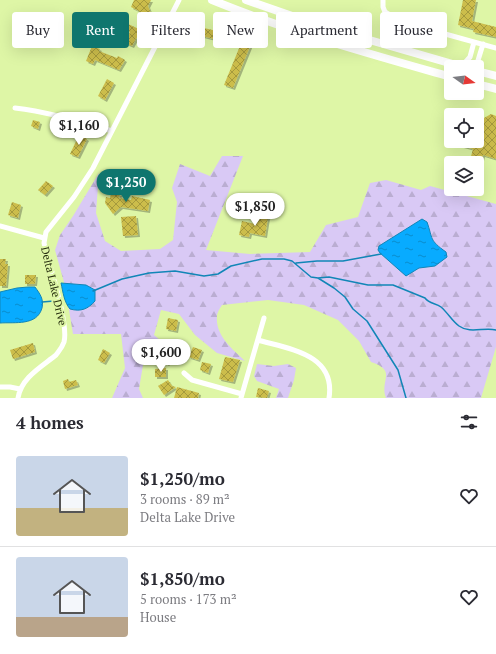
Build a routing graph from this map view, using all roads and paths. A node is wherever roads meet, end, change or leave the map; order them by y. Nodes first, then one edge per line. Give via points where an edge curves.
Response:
1 (179, 0) edge
2 (212, 0) edge
3 (246, 0) edge
4 (383, 0) edge
5 (474, 42) junction
6 (483, 44) junction
7 (496, 48) edge
8 (468, 60) edge
9 (478, 60) edge
10 (444, 62) edge
11 (484, 73) edge
12 (444, 75) edge
13 (496, 76) edge
14 (484, 86) edge
15 (496, 89) edge
16 (15, 108) dead end
17 (112, 131) junction
18 (0, 226) edge
19 (44, 238) junction
20 (264, 318) dead end
21 (258, 340) junction
22 (184, 373) dead end
23 (0, 387) edge
24 (20, 389) junction
25 (242, 396) edge
26 (18, 398) edge
27 (329, 398) edge

1 - 17 street, Delta Lake Drive
2 - 12 main road via 328,42
3 - 10 main road via 320,26
4 - 5 street via 385,12 400,21 417,28
5 - 6 street
5 - 8 street
6 - 7 street
6 - 9 street
11 - 13 main road
14 - 15 main road
16 - 17 street via 44,112
17 - 19 street, Delta Lake Drive via 85,181
18 - 19 street
19 - 24 street, Delta Lake Drive via 62,313 64,342 56,355 27,379
20 - 21 street
21 - 25 street
21 - 27 street via 315,360 327,375
22 - 25 street via 192,380
23 - 24 street
24 - 26 street, Delta Lake Drive

